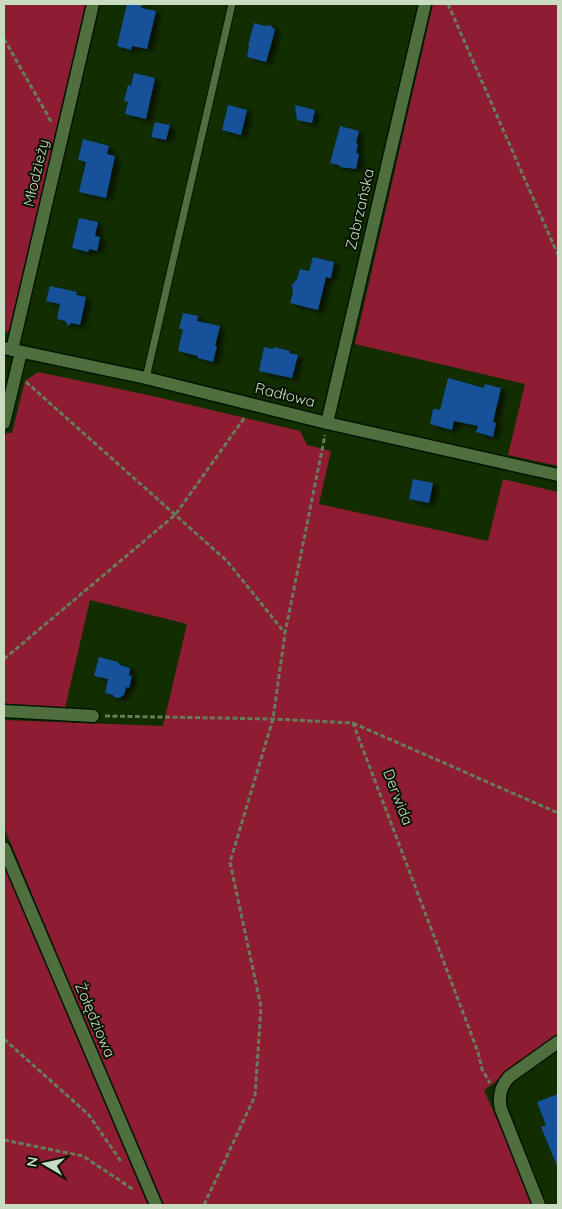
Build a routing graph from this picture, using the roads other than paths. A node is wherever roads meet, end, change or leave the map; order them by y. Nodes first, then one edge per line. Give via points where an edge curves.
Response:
1 (92, 4) edge
2 (232, 4) edge
3 (425, 4) edge
4 (12, 350) edge
5 (146, 378) junction
6 (327, 422) junction
7 (4, 423) edge
8 (558, 474) edge
9 (4, 711) edge
10 (93, 716) road end
11 (4, 848) edge
12 (558, 1042) edge
13 (155, 1203) edge
14 (539, 1205) edge

1 - 4 street, Młodzieży
2 - 5 lane
3 - 6 street, Zabrzańska
4 - 5 street, Radłowa
4 - 7 street, Młodzieży via 15,378
5 - 6 street, Radłowa
6 - 8 street, Radłowa
9 - 10 street
11 - 13 street, Żołędziowa
12 - 14 street via 509,1077 500,1092 501,1109

